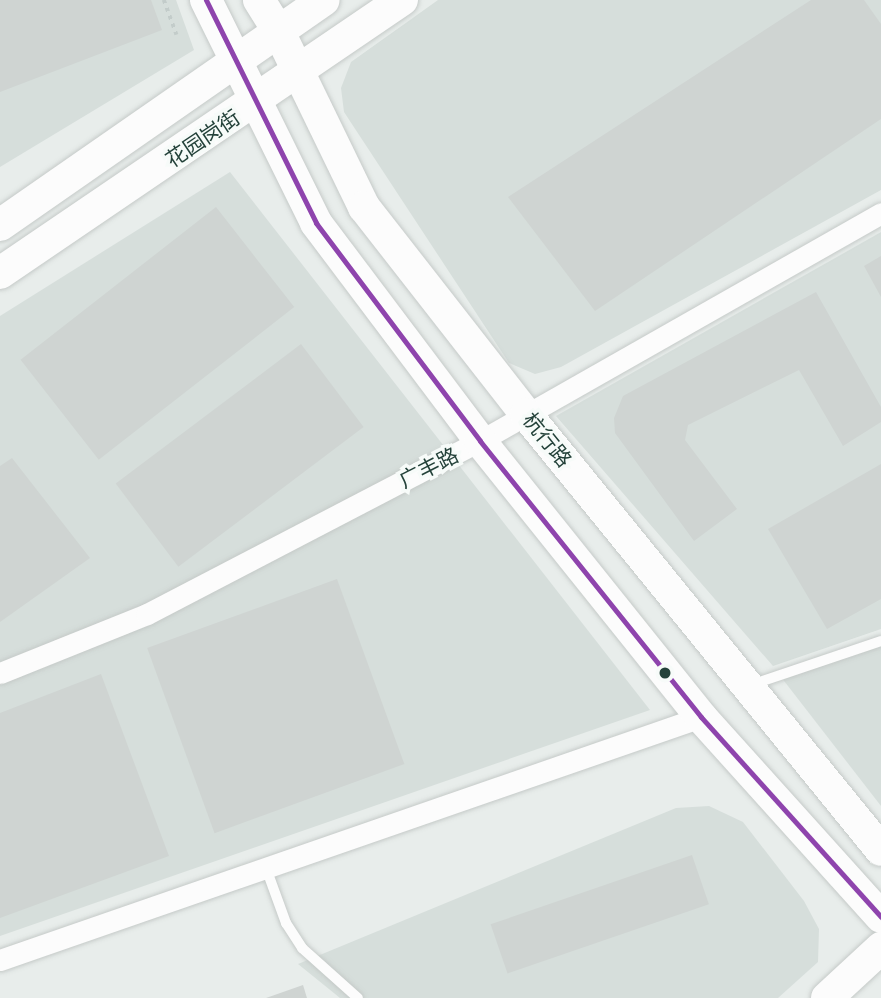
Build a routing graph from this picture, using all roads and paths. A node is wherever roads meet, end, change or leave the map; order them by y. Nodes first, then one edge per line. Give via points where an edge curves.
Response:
1 (164, 0) edge
2 (206, 0) edge
3 (259, 0) edge
4 (324, 0) edge
5 (402, 0) edge
6 (279, 32) junction
7 (177, 35) dead end
8 (239, 60) junction
9 (300, 73) junction
10 (258, 102) junction
11 (881, 213) edge
12 (0, 225) edge
13 (0, 273) edge
14 (526, 414) junction
15 (480, 441) junction
16 (881, 641) edge
17 (0, 673) edge
18 (747, 686) junction
19 (701, 717) junction
20 (881, 850) edge
21 (266, 868) junction
22 (881, 917) edge
23 (881, 948) edge
24 (0, 960) edge
25 (358, 998) edge
26 (827, 998) edge

1 - 7 path
2 - 8 main road
3 - 6 main road, 杭行路
4 - 6 main road
5 - 9 main road, 花园岗街
6 - 8 main road
6 - 9 main road, 杭行路
8 - 10 main road
8 - 12 main road
9 - 10 main road, 花园岗街
9 - 14 main road, 杭行路 via 364,207
10 - 13 main road, 花园岗街
10 - 15 main road via 316,223
11 - 14 street, 广丰路
14 - 15 street, 广丰路
14 - 18 main road, 杭行路
15 - 17 street, 广丰路 via 147,614
15 - 19 main road
16 - 18 lane
18 - 20 main road, 杭行路
19 - 21 street
19 - 22 main road
21 - 24 street
21 - 25 lane via 286,923 302,948
23 - 26 main road

